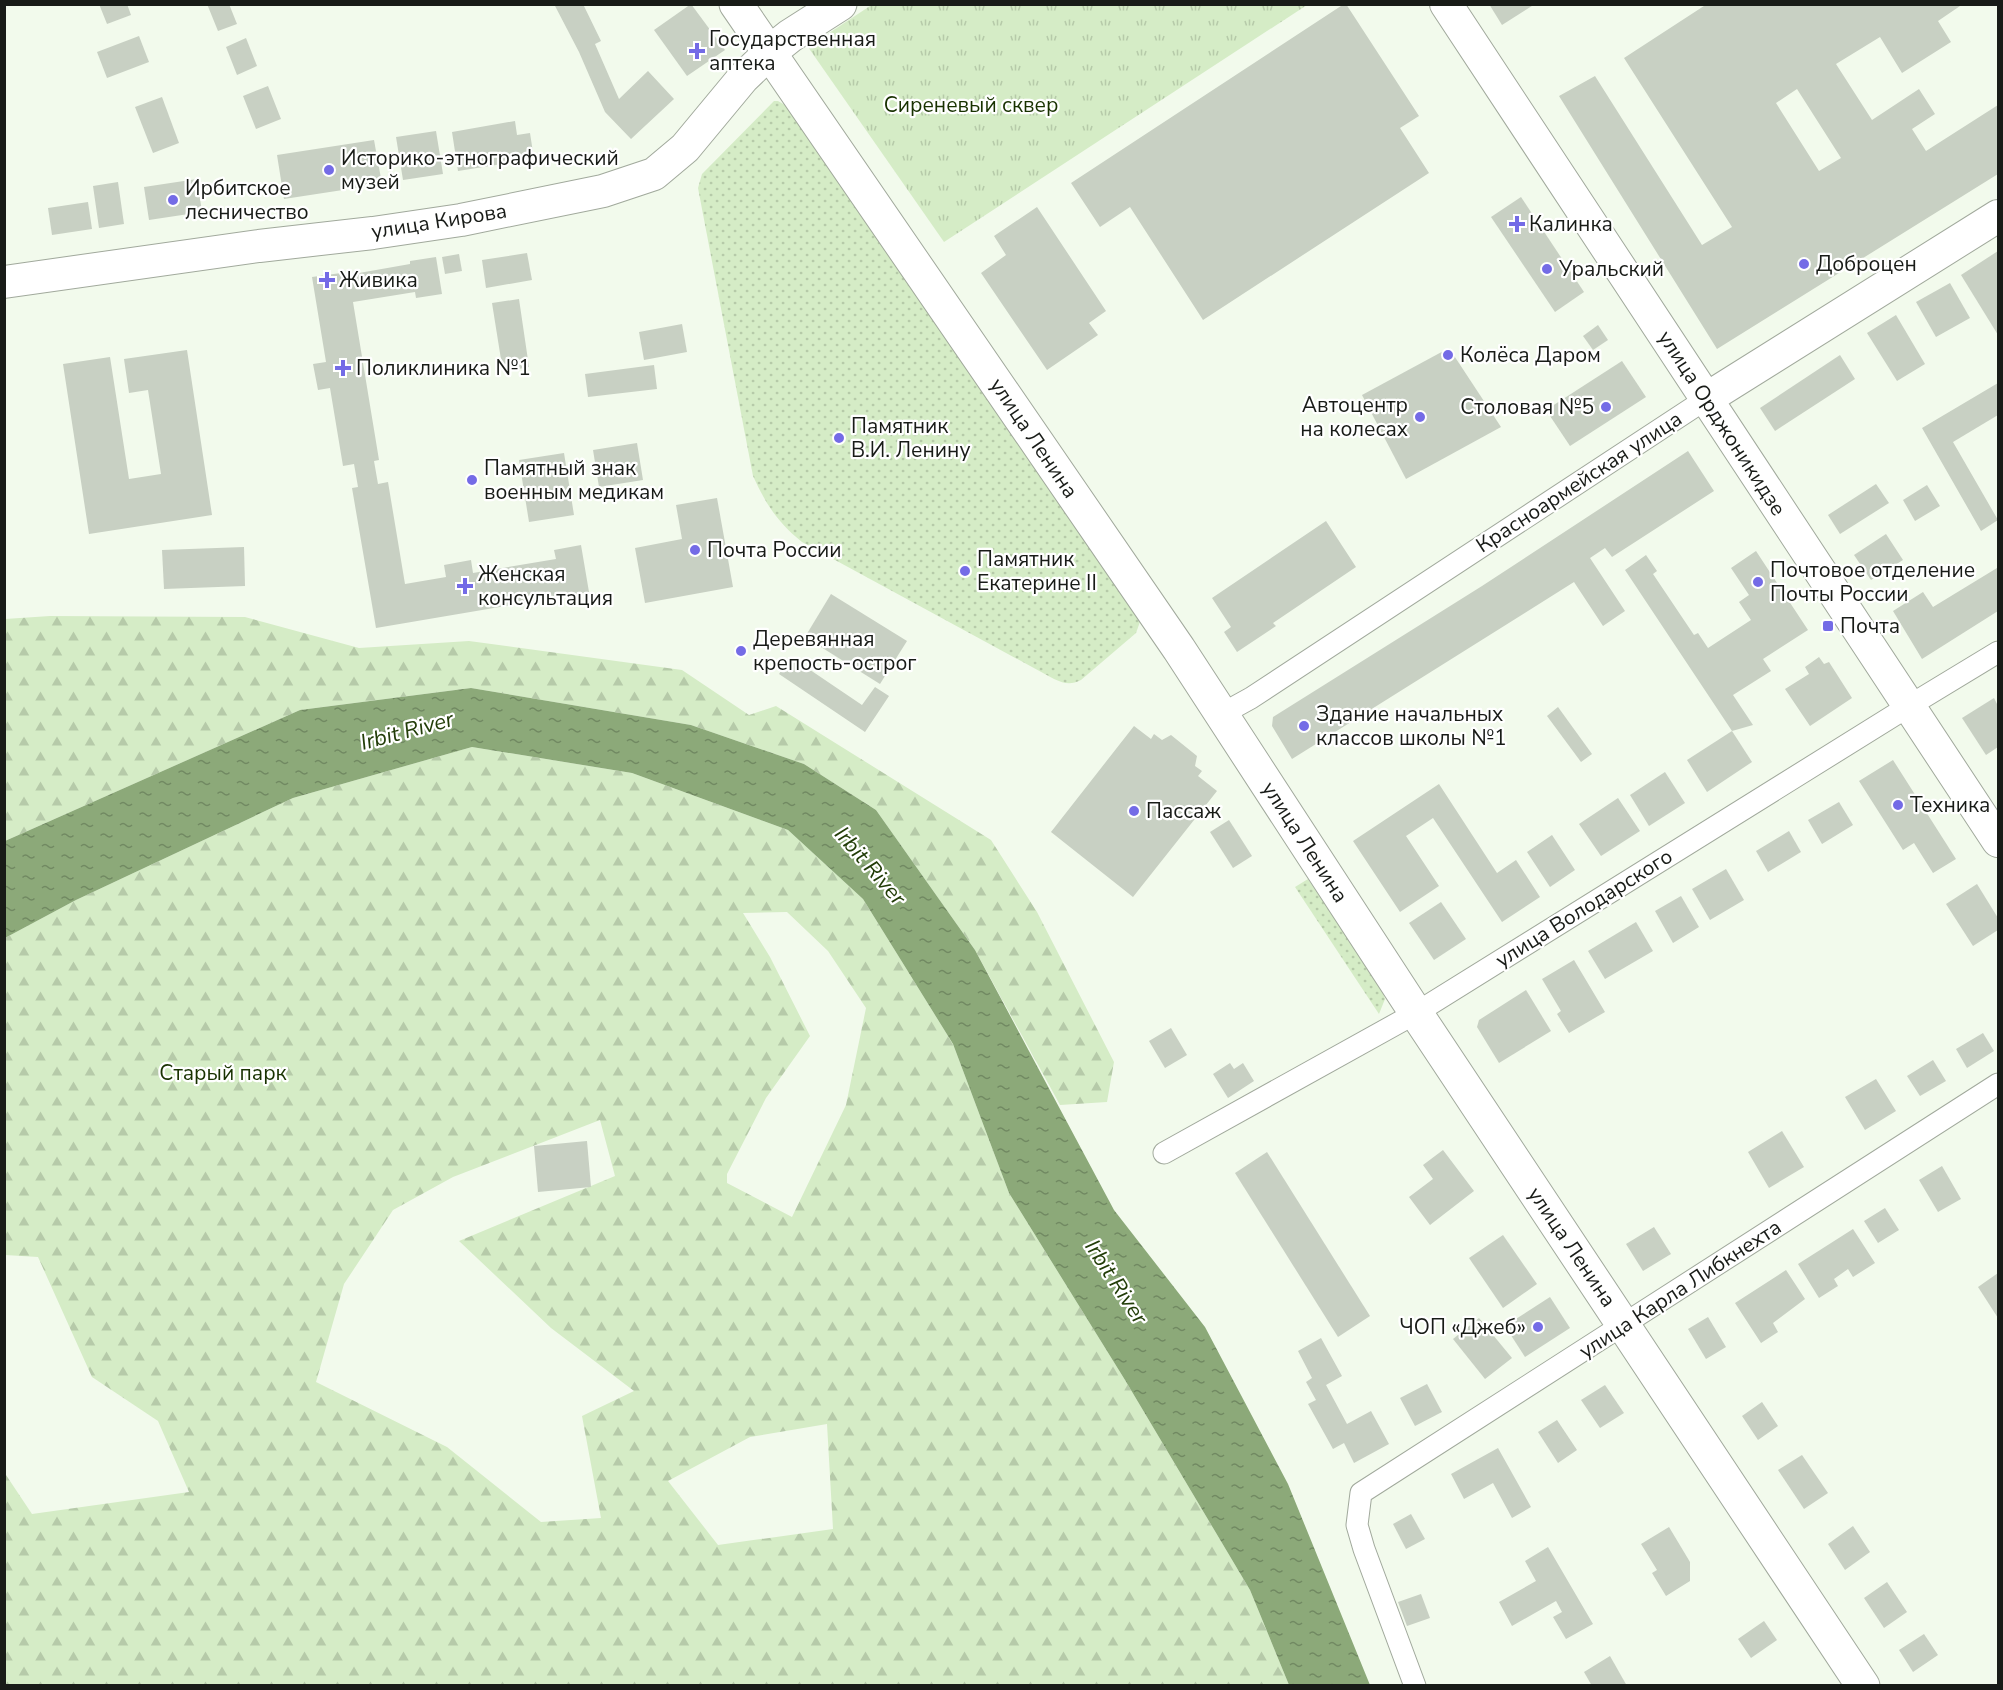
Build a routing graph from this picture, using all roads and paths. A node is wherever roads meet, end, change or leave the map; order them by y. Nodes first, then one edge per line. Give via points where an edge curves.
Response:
1 (736, 4) edge
2 (840, 4) edge
3 (1446, 4) edge
4 (770, 52) junction
5 (1998, 216) edge
6 (4, 282) edge
7 (1706, 399) junction
8 (1998, 652) edge
9 (1909, 706) junction
10 (1222, 714) junction
11 (1998, 842) edge
12 (1416, 1013) junction
13 (1998, 1084) edge
14 (1164, 1153) dead end
15 (1625, 1325) junction
16 (1415, 1686) edge
17 (1863, 1686) edge

1 - 4 main road, улица Ленина
2 - 4 main road, улица Кирова
3 - 7 street, улица Орджоникидзе
4 - 6 street, улица Кирова via 654,174 603,191 461,220
4 - 10 main road, улица Ленина
5 - 7 street, Красноармейская улица
7 - 9 street, улица Орджоникидзе
7 - 10 street, Красноармейская улица
8 - 9 street, улица Володарского
9 - 11 street, улица Орджоникидзе
9 - 12 street, улица Володарского
10 - 12 main road, улица Ленина
12 - 14 street, улица Володарского
12 - 15 main road, улица Ленина
13 - 15 street, улица Карла Либкнехта
15 - 16 street, улица Карла Либкнехта via 1361,1493 1358,1525 1364,1549
15 - 17 main road, улица Ленина

